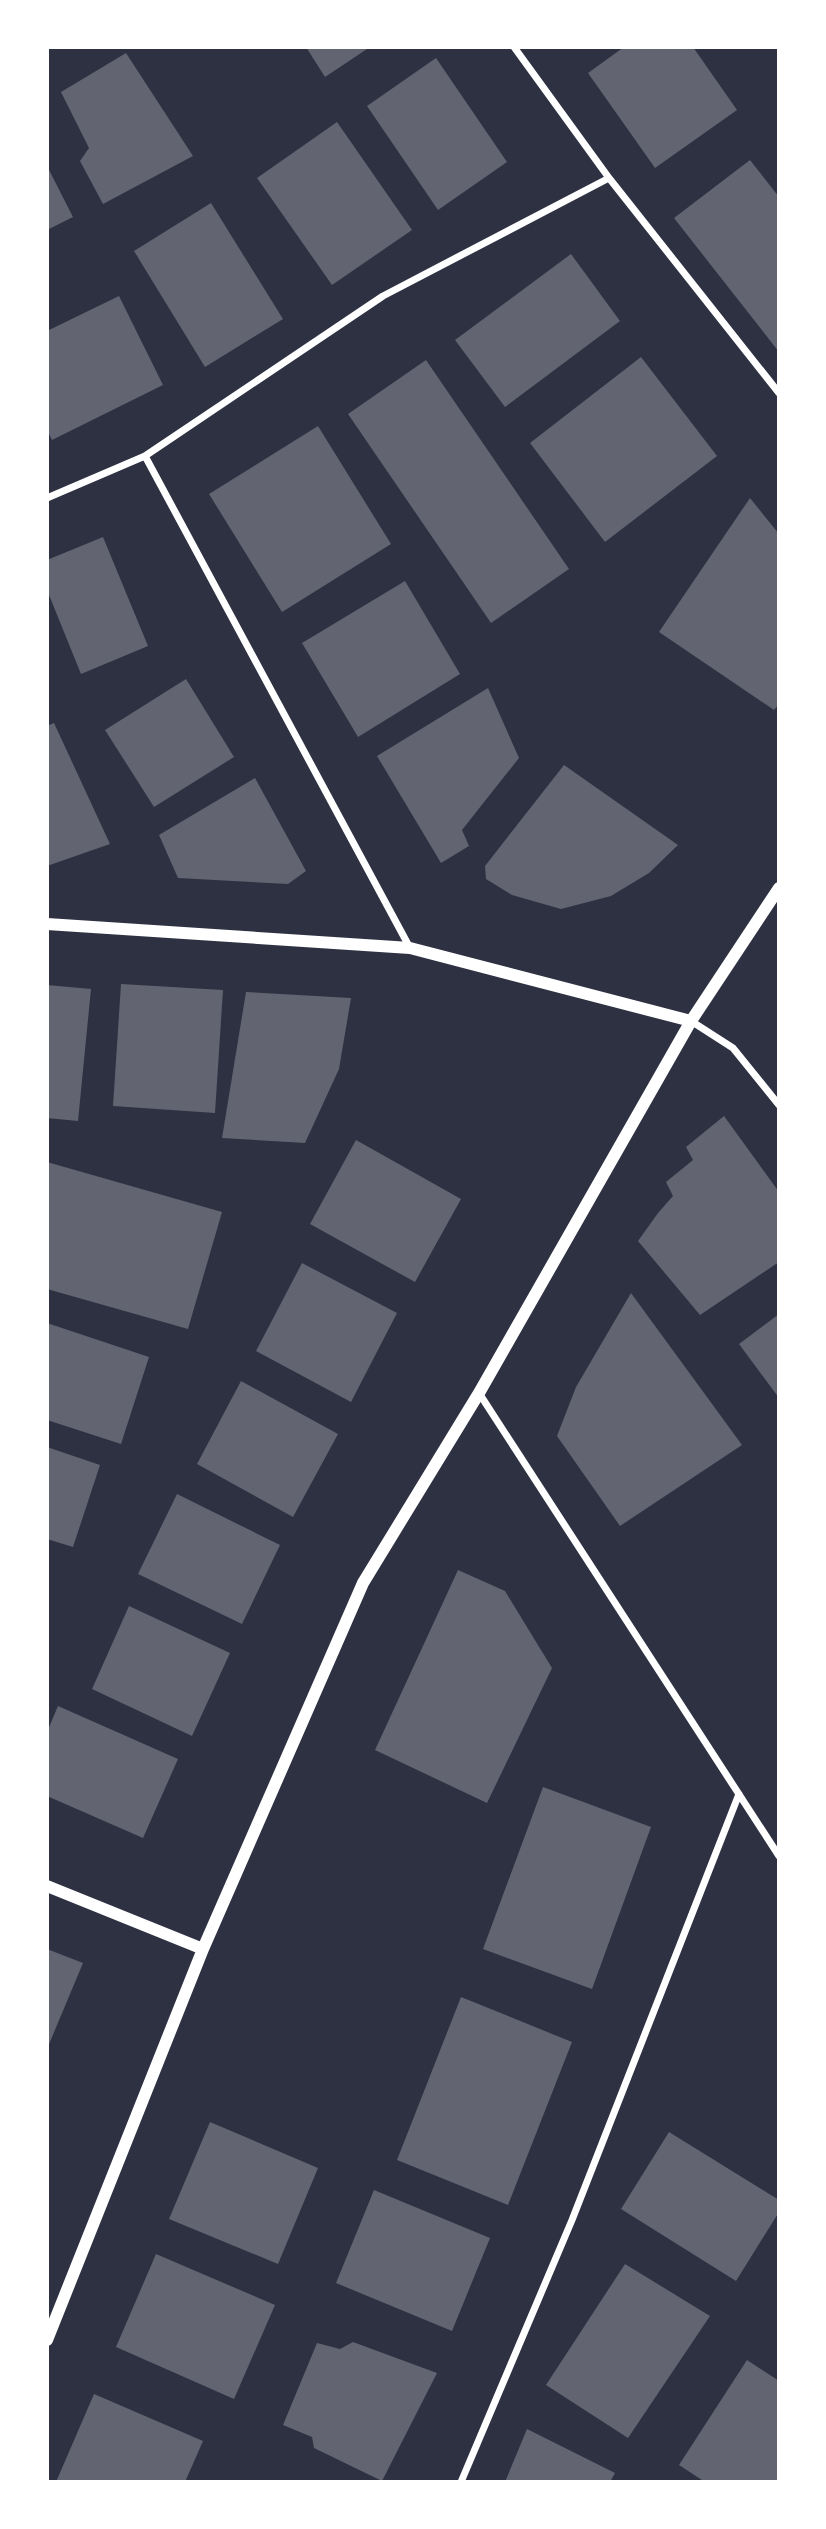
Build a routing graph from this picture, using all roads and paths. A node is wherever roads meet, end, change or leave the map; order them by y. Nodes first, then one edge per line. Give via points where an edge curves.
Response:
1 (514, 47) edge
2 (609, 178) junction
3 (779, 393) edge
4 (145, 456) junction
5 (47, 498) edge
6 (779, 888) edge
7 (47, 924) edge
8 (410, 948) junction
9 (691, 1021) junction
10 (779, 1105) edge
11 (479, 1393) junction
12 (739, 1794) junction
13 (779, 1856) edge
14 (47, 1886) edge
15 (203, 1949) junction
16 (47, 2340) edge
17 (461, 2482) edge

1 - 2 street
2 - 3 street
2 - 4 street via 383,296
4 - 5 street
4 - 8 street
6 - 9 street
7 - 8 street
8 - 9 street
9 - 10 street via 733,1048
9 - 11 street
11 - 12 street
11 - 15 street via 363,1583
12 - 13 street
12 - 17 street via 572,2220
14 - 15 street
15 - 16 street

